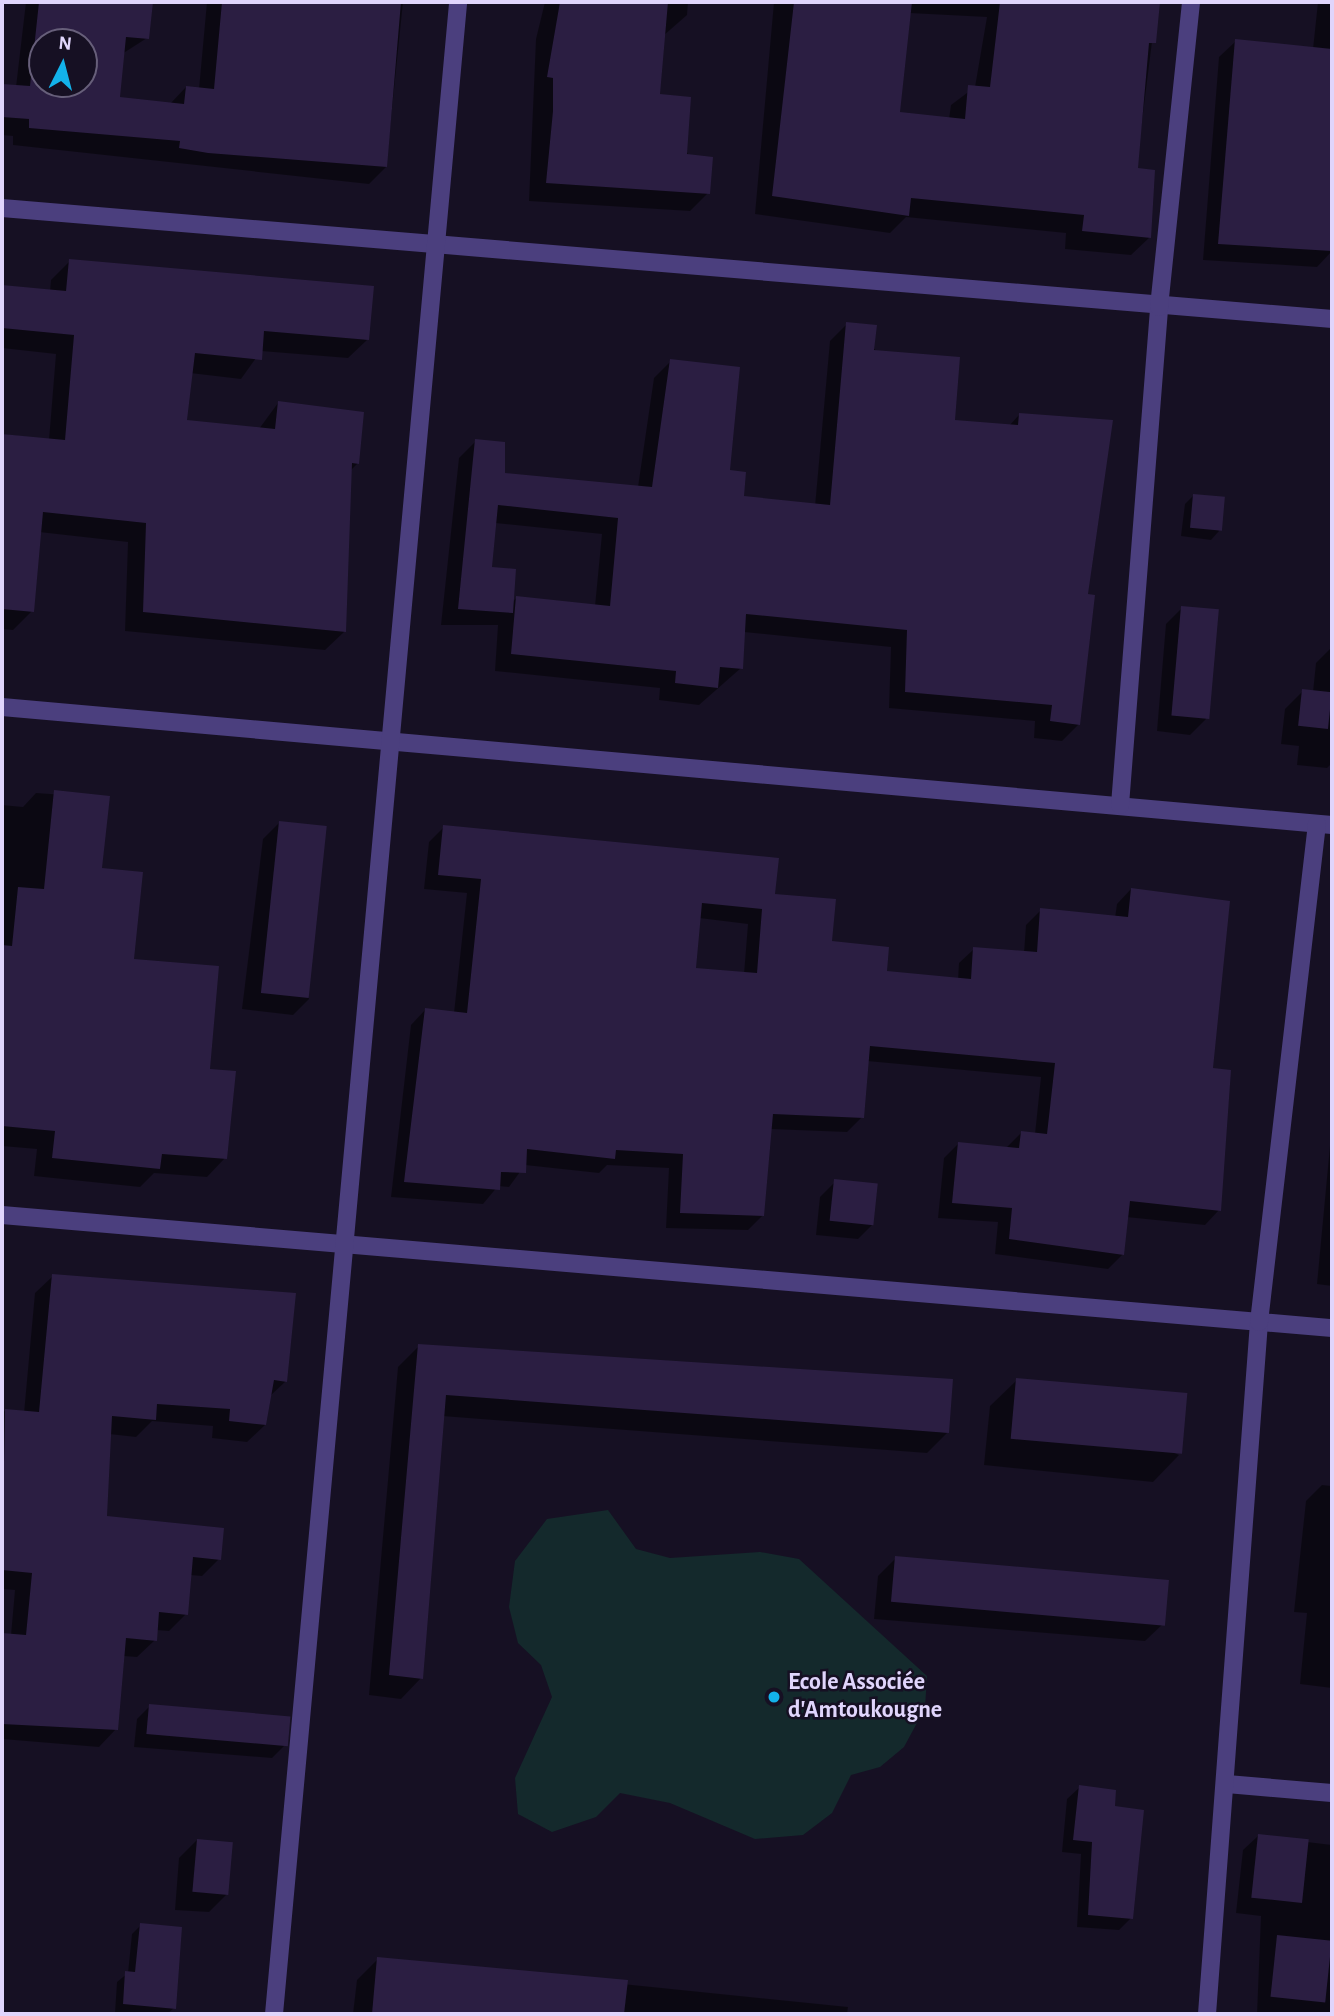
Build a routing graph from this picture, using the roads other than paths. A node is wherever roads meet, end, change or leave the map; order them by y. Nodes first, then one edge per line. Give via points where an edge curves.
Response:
1 (458, 2) edge
2 (1191, 2) edge
3 (2, 208) edge
4 (433, 244) junction
5 (1159, 307) junction
6 (1332, 319) edge
7 (2, 707) edge
8 (387, 744) junction
9 (1120, 805) junction
10 (1324, 824) edge
11 (2, 1215) edge
12 (347, 1247) junction
13 (1259, 1322) junction
14 (1332, 1328) edge
15 (1227, 1784) junction
16 (1332, 1793) edge
17 (274, 2014) edge
18 (1207, 2014) edge

1 - 4 street
2 - 5 street
3 - 4 street
4 - 5 street
4 - 8 street
5 - 6 street
5 - 9 street
7 - 8 street
8 - 9 street
8 - 12 street
9 - 10 street
10 - 13 street
11 - 12 street
12 - 13 street
12 - 17 street
13 - 14 street
13 - 15 street
15 - 16 street
15 - 18 street

